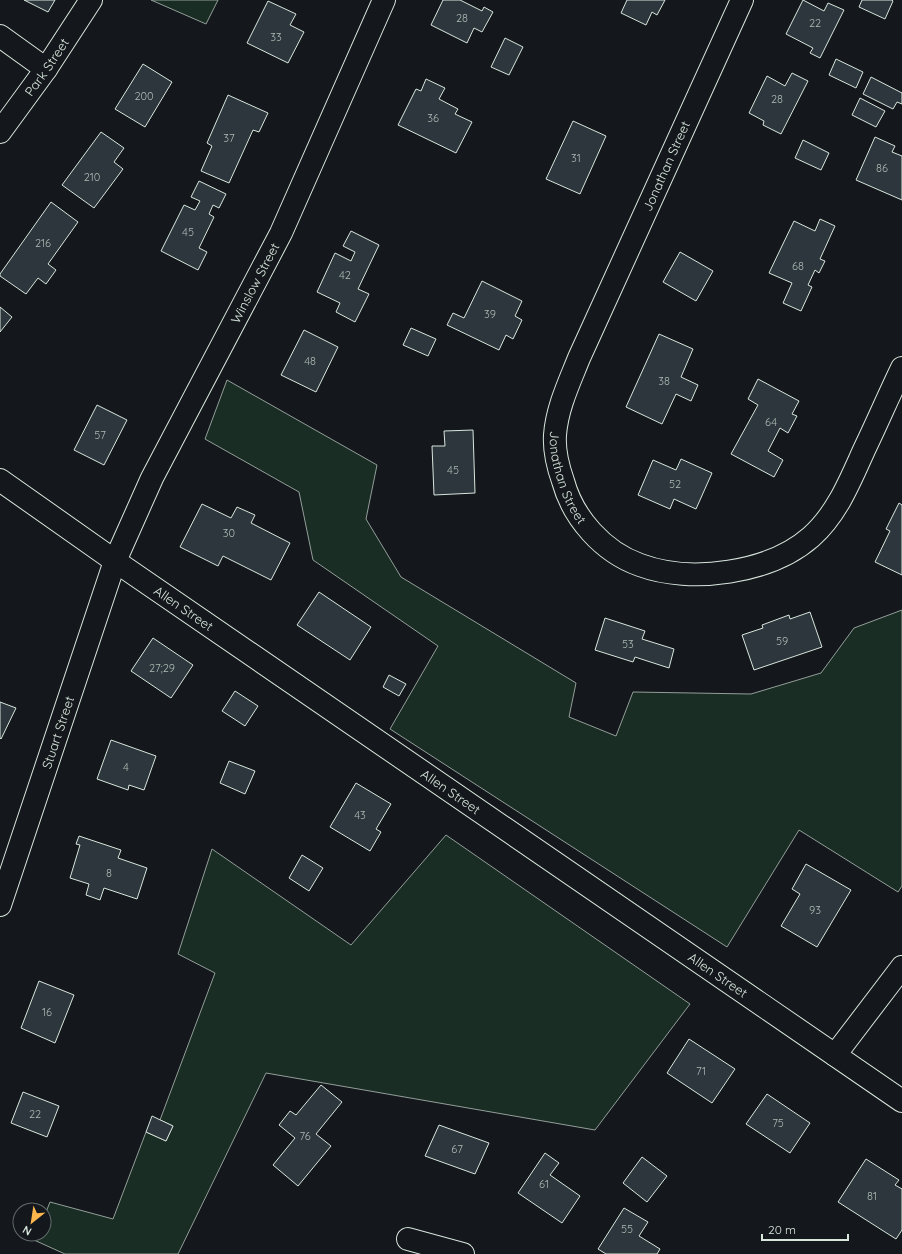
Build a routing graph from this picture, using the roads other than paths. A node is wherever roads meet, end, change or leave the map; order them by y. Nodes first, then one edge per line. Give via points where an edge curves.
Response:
1 (91, 0) edge
2 (384, 0) edge
3 (742, 0) edge
4 (0, 36) edge
5 (46, 69) junction
6 (0, 132) edge
7 (902, 368) edge
8 (0, 480) edge
9 (115, 561) junction
10 (0, 905) edge
11 (902, 967) edge
12 (835, 1055) junction
13 (902, 1101) edge
14 (408, 1239) dead end
15 (463, 1254) edge

1 - 5 street, Park Street
2 - 9 street, Winslow Street via 281,233 152,478
3 - 7 street, Jonathan Street via 579,358 559,410 555,436 558,464 566,493 579,518 596,537 616,553 639,565 684,574 730,572 776,559 809,538 824,525 835,509
4 - 5 street
5 - 6 street, Park Street
8 - 9 street, Allen Street
9 - 10 street, Stuart Street
9 - 12 street, Allen Street
11 - 12 street
12 - 13 street, Allen Street
14 - 15 street

